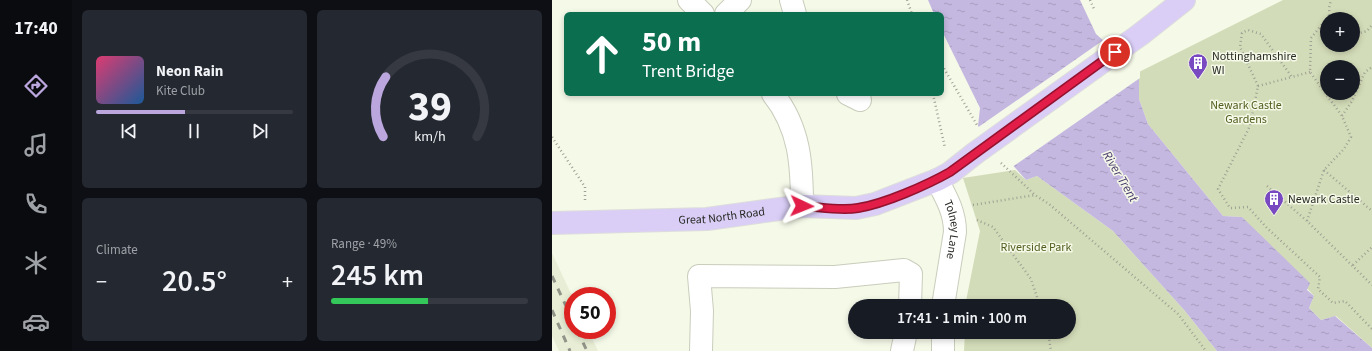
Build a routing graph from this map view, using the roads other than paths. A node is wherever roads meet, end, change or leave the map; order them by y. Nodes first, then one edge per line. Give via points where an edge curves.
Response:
1 (689, 0) edge
2 (740, 0) edge
3 (791, 0) edge
4 (1184, 0) edge
5 (701, 12) edge
6 (728, 12) edge
7 (794, 12) edge
8 (775, 96) edge
9 (943, 176) junction
10 (802, 206) junction
11 (552, 223) edge
12 (910, 299) edge
13 (945, 299) edge
14 (905, 339) edge
15 (943, 339) edge
16 (701, 351) edge
17 (902, 351) edge
18 (943, 351) edge

1 - 5 street
2 - 6 street
3 - 7 street
4 - 9 main road, Great North Road, bridge via 1141,34
8 - 10 street via 784,108 794,133 802,167
9 - 10 main road, Great North Road via 875,204 856,208
9 - 13 street, Tolney Lane via 955,221
10 - 11 main road, Great North Road via 707,219
12 - 16 street via 911,274 904,270 836,277 699,276 702,311
14 - 17 street
15 - 18 street

